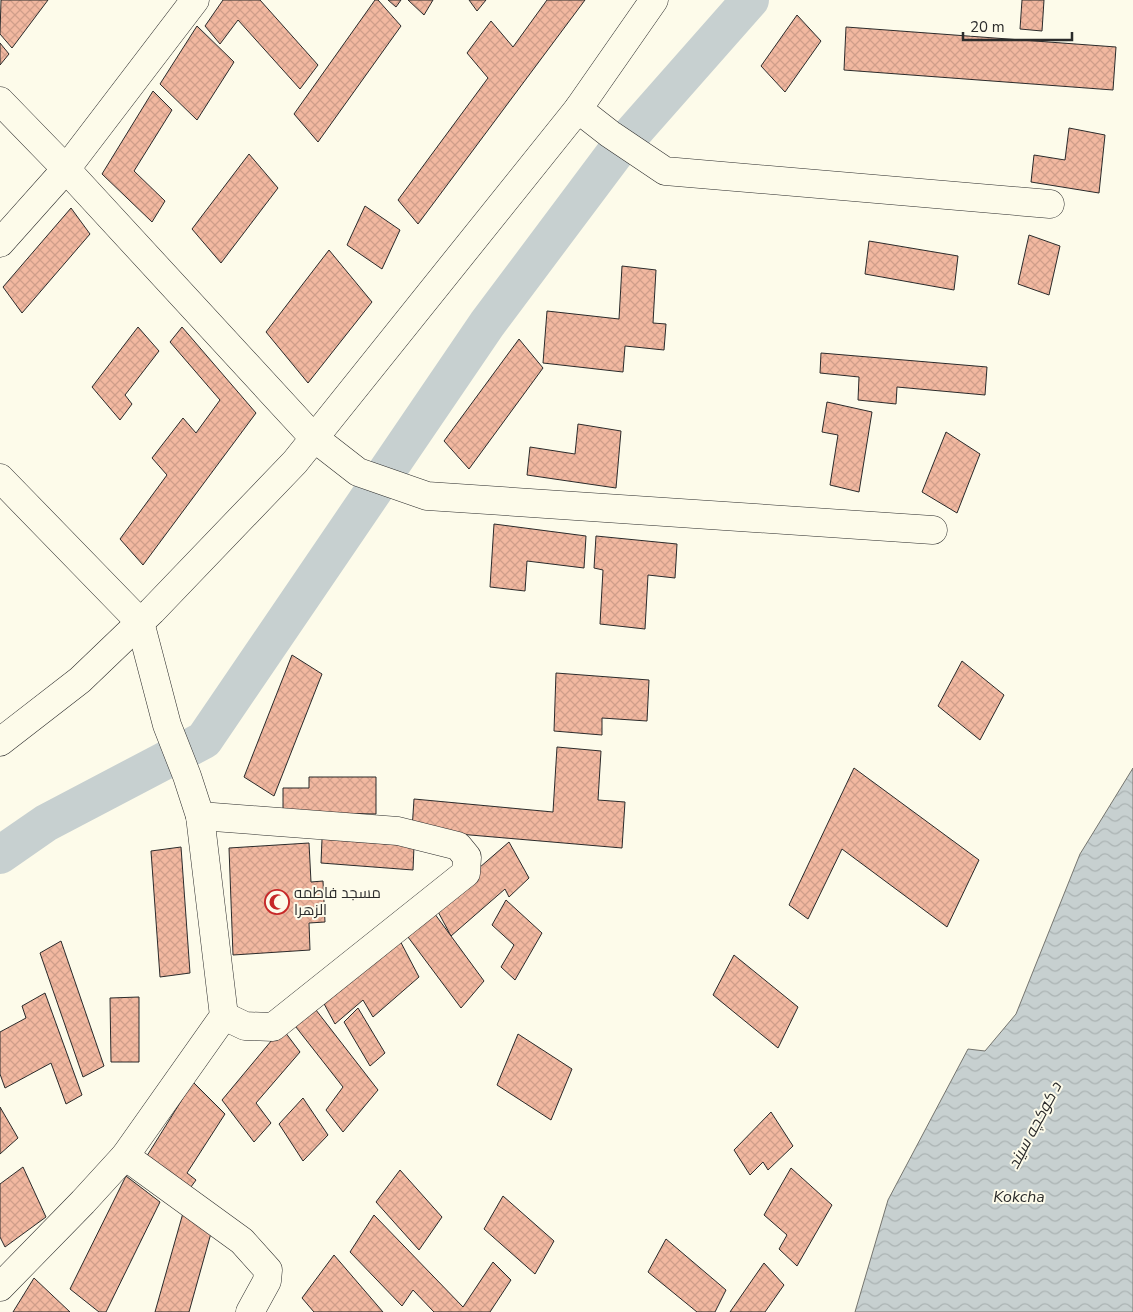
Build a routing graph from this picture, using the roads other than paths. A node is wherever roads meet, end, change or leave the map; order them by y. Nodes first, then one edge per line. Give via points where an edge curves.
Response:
1 (195, 0) edge
2 (654, 0) edge
3 (0, 101) edge
4 (578, 109) junction
5 (66, 169) junction
6 (1050, 204) dead end
7 (0, 243) edge
8 (313, 437) junction
9 (0, 478) edge
10 (932, 530) dead end
11 (140, 622) junction
12 (0, 742) edge
13 (200, 816) junction
14 (224, 1016) junction
15 (125, 1156) junction
16 (0, 1287) edge
17 (250, 1312) edge

1 - 5 street
2 - 4 street
3 - 5 street
4 - 6 street via 665,171
4 - 8 street
5 - 7 street
5 - 8 street
8 - 10 street via 358,472 427,496
8 - 11 street via 294,462
9 - 11 street
11 - 12 street via 80,680
11 - 13 street via 167,725
13 - 14 street
13 - 14 street via 398,831 458,846 467,857 466,873 273,1027 245,1026
14 - 15 street
15 - 16 street
15 - 17 street via 242,1241 268,1270 268,1281

